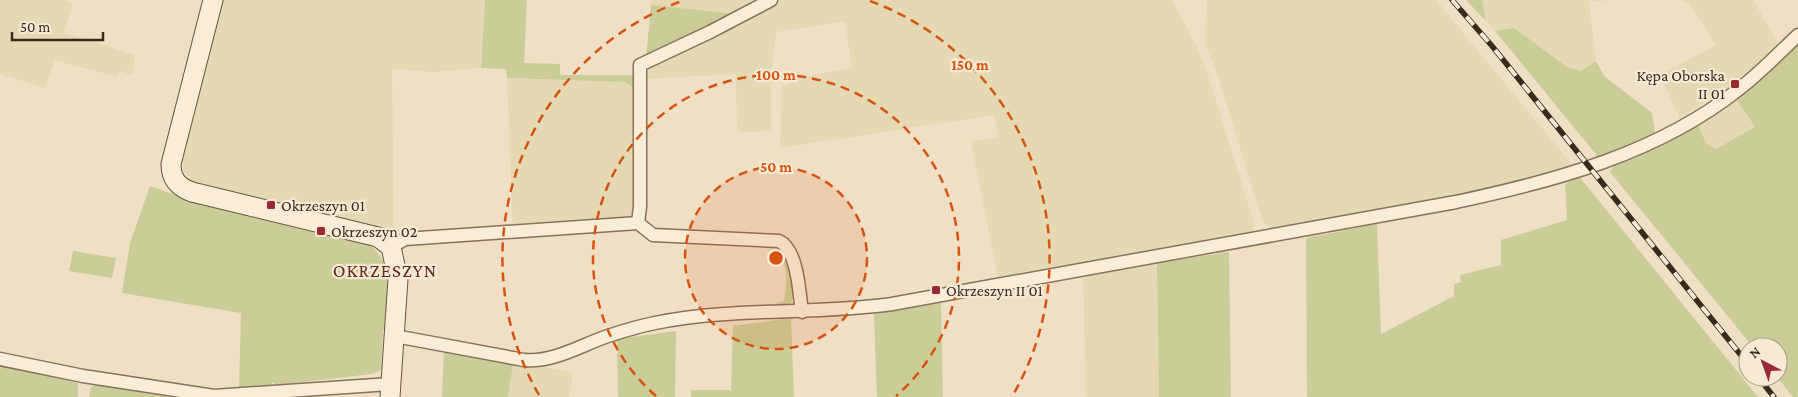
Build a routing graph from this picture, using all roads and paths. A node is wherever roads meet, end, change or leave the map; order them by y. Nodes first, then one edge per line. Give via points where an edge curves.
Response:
1 (214, 0) edge
2 (771, 0) edge
3 (1798, 35) edge
4 (638, 223) junction
5 (391, 247) junction
6 (802, 312) junction
7 (395, 336) junction
8 (0, 359) edge
9 (390, 391) edge

1 - 5 street via 170,164 175,181 181,188 192,192 378,237
2 - 4 street via 640,65
3 - 6 street via 1739,89 1660,138 1590,168 1524,187 944,296 852,309
4 - 5 street via 405,239
4 - 6 street via 653,235 783,242 792,255
5 - 7 street via 398,279
6 - 7 street via 708,316 656,323 543,360 531,361
7 - 9 street
8 - 9 street via 83,376 214,396

